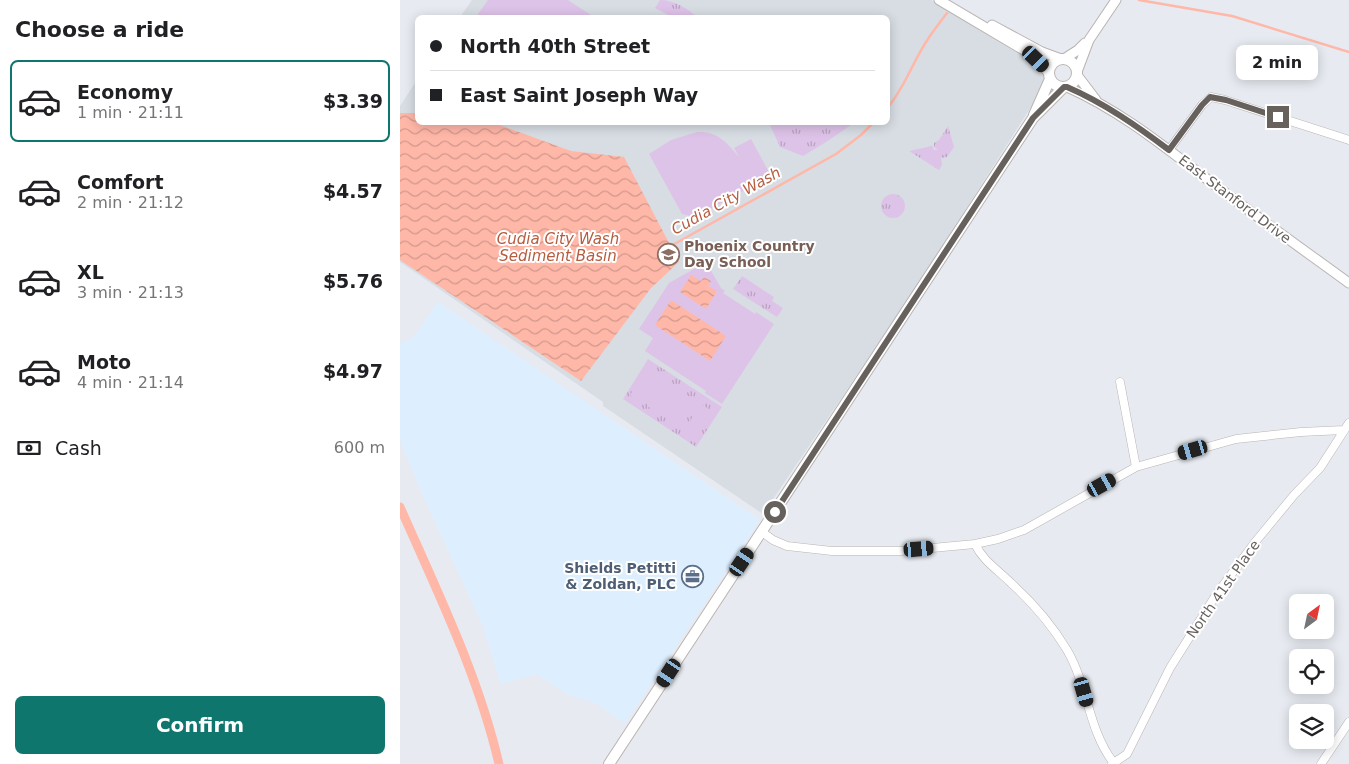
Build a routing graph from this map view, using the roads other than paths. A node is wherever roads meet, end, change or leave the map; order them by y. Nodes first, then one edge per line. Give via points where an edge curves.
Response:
1 (939, 0) edge
2 (950, 0) edge
3 (1116, 0) edge
4 (1089, 40) junction
5 (1063, 59) junction
6 (1077, 73) junction
7 (1049, 77) junction
8 (1066, 87) junction
9 (1096, 100) junction
10 (1033, 118) junction
11 (1349, 140) edge
12 (1169, 150) junction
13 (1349, 284) edge
14 (1120, 382) dead end
15 (1349, 423) edge
16 (1344, 430) junction
17 (1136, 467) junction
18 (762, 532) junction
19 (974, 544) junction
20 (1349, 722) edge
21 (1113, 763) edge
22 (609, 764) edge
23 (1321, 764) edge

1 - 7 street via 1027,52 1044,67
2 - 5 street via 1042,52
3 - 4 street
4 - 5 street
4 - 6 street
5 - 6 main road via 1072,62
5 - 7 main road via 1053,62
6 - 8 main road via 1074,82
6 - 9 street, East Stanford Drive
7 - 8 main road via 1056,86
7 - 10 main road
8 - 9 street, East Stanford Drive
8 - 10 main road
9 - 12 street, East Stanford Drive
10 - 18 main road
11 - 12 street via 1210,97
12 - 13 street, East Stanford Drive
14 - 17 street
15 - 16 street, North 41st Place
16 - 17 street via 1236,439
16 - 21 street, North 41st Place via 1320,468 1256,541 1216,595 1170,668 1127,754
17 - 19 street via 1024,530
18 - 19 street via 788,546 832,551
18 - 22 main road
19 - 21 street via 980,556 1040,612 1066,649 1080,677 1098,739
20 - 23 street

